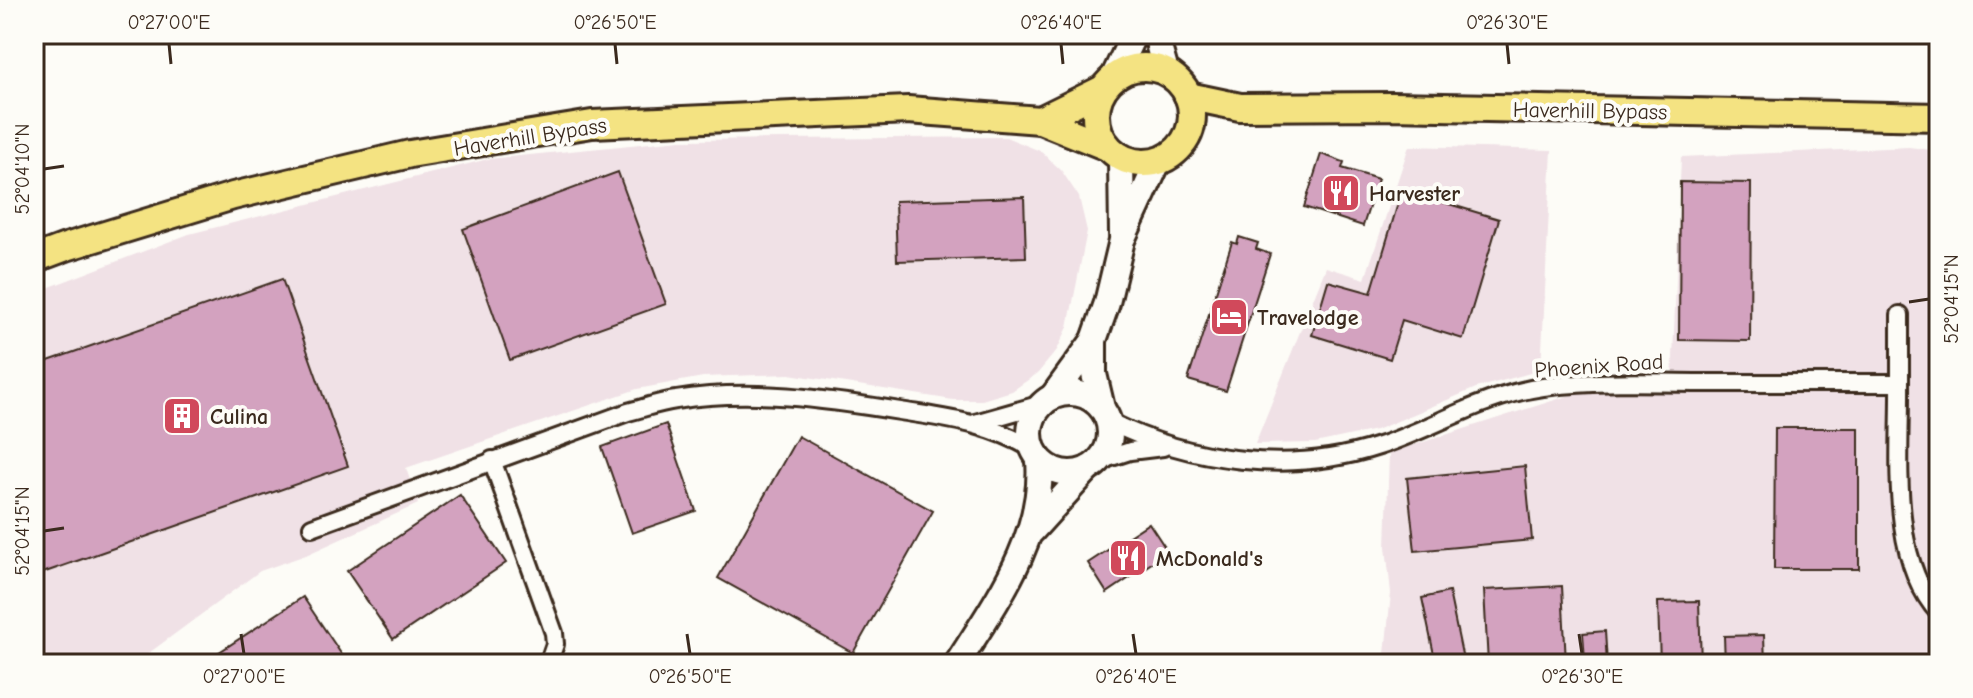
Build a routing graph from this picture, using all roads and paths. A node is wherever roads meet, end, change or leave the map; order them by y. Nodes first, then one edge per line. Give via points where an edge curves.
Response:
1 (1134, 34) edge
2 (1158, 34) edge
3 (1166, 72) junction
4 (1108, 82) junction
5 (1188, 96) junction
6 (1240, 107) junction
7 (1939, 117) edge
8 (1040, 120) junction
9 (1191, 126) junction
10 (1114, 153) junction
11 (1158, 162) junction
12 (1122, 240) junction
13 (34, 259) edge
14 (1900, 315) dead end
15 (1094, 340) junction
16 (1900, 383) junction
17 (1048, 400) junction
18 (1105, 415) junction
19 (975, 423) junction
20 (1169, 447) junction
21 (1036, 454) junction
22 (492, 460) junction
23 (1094, 465) junction
24 (312, 527) dead end
25 (1032, 531) junction
26 (1939, 613) edge
27 (548, 664) edge
28 (957, 664) edge

1 - 4 main road
2 - 3 main road
3 - 4 main road via 1133,68
3 - 5 main road
4 - 8 main road
4 - 10 main road via 1096,104 1095,121
5 - 6 main road, Haverhill Bypass
5 - 9 main road
6 - 7 main road, Haverhill Bypass
6 - 9 main road, Haverhill Bypass
8 - 10 main road, Haverhill Bypass
8 - 13 main road, Haverhill Bypass via 908,110 592,124 410,154 248,192
9 - 11 main road via 1185,141
10 - 11 main road via 1137,163
10 - 12 main road
11 - 12 main road
12 - 15 main road
14 - 16 street
15 - 17 main road
15 - 18 main road via 1094,374
16 - 20 street, Phoenix Road via 1542,387 1477,405 1378,447 1316,460 1242,460
16 - 26 street via 1902,527 1910,565
17 - 18 main road via 1079,394 1092,399
17 - 19 street
17 - 21 main road via 1030,426
18 - 20 street, Phoenix Road
18 - 23 main road via 1107,449
19 - 21 street via 1012,437
19 - 22 street via 777,394 724,396 674,400 628,412
20 - 23 street, Phoenix Road via 1130,451
21 - 23 main road via 1060,472
21 - 25 main road via 1041,486
22 - 24 street
22 - 27 street via 554,633
23 - 25 main road
25 - 28 main road via 997,602

